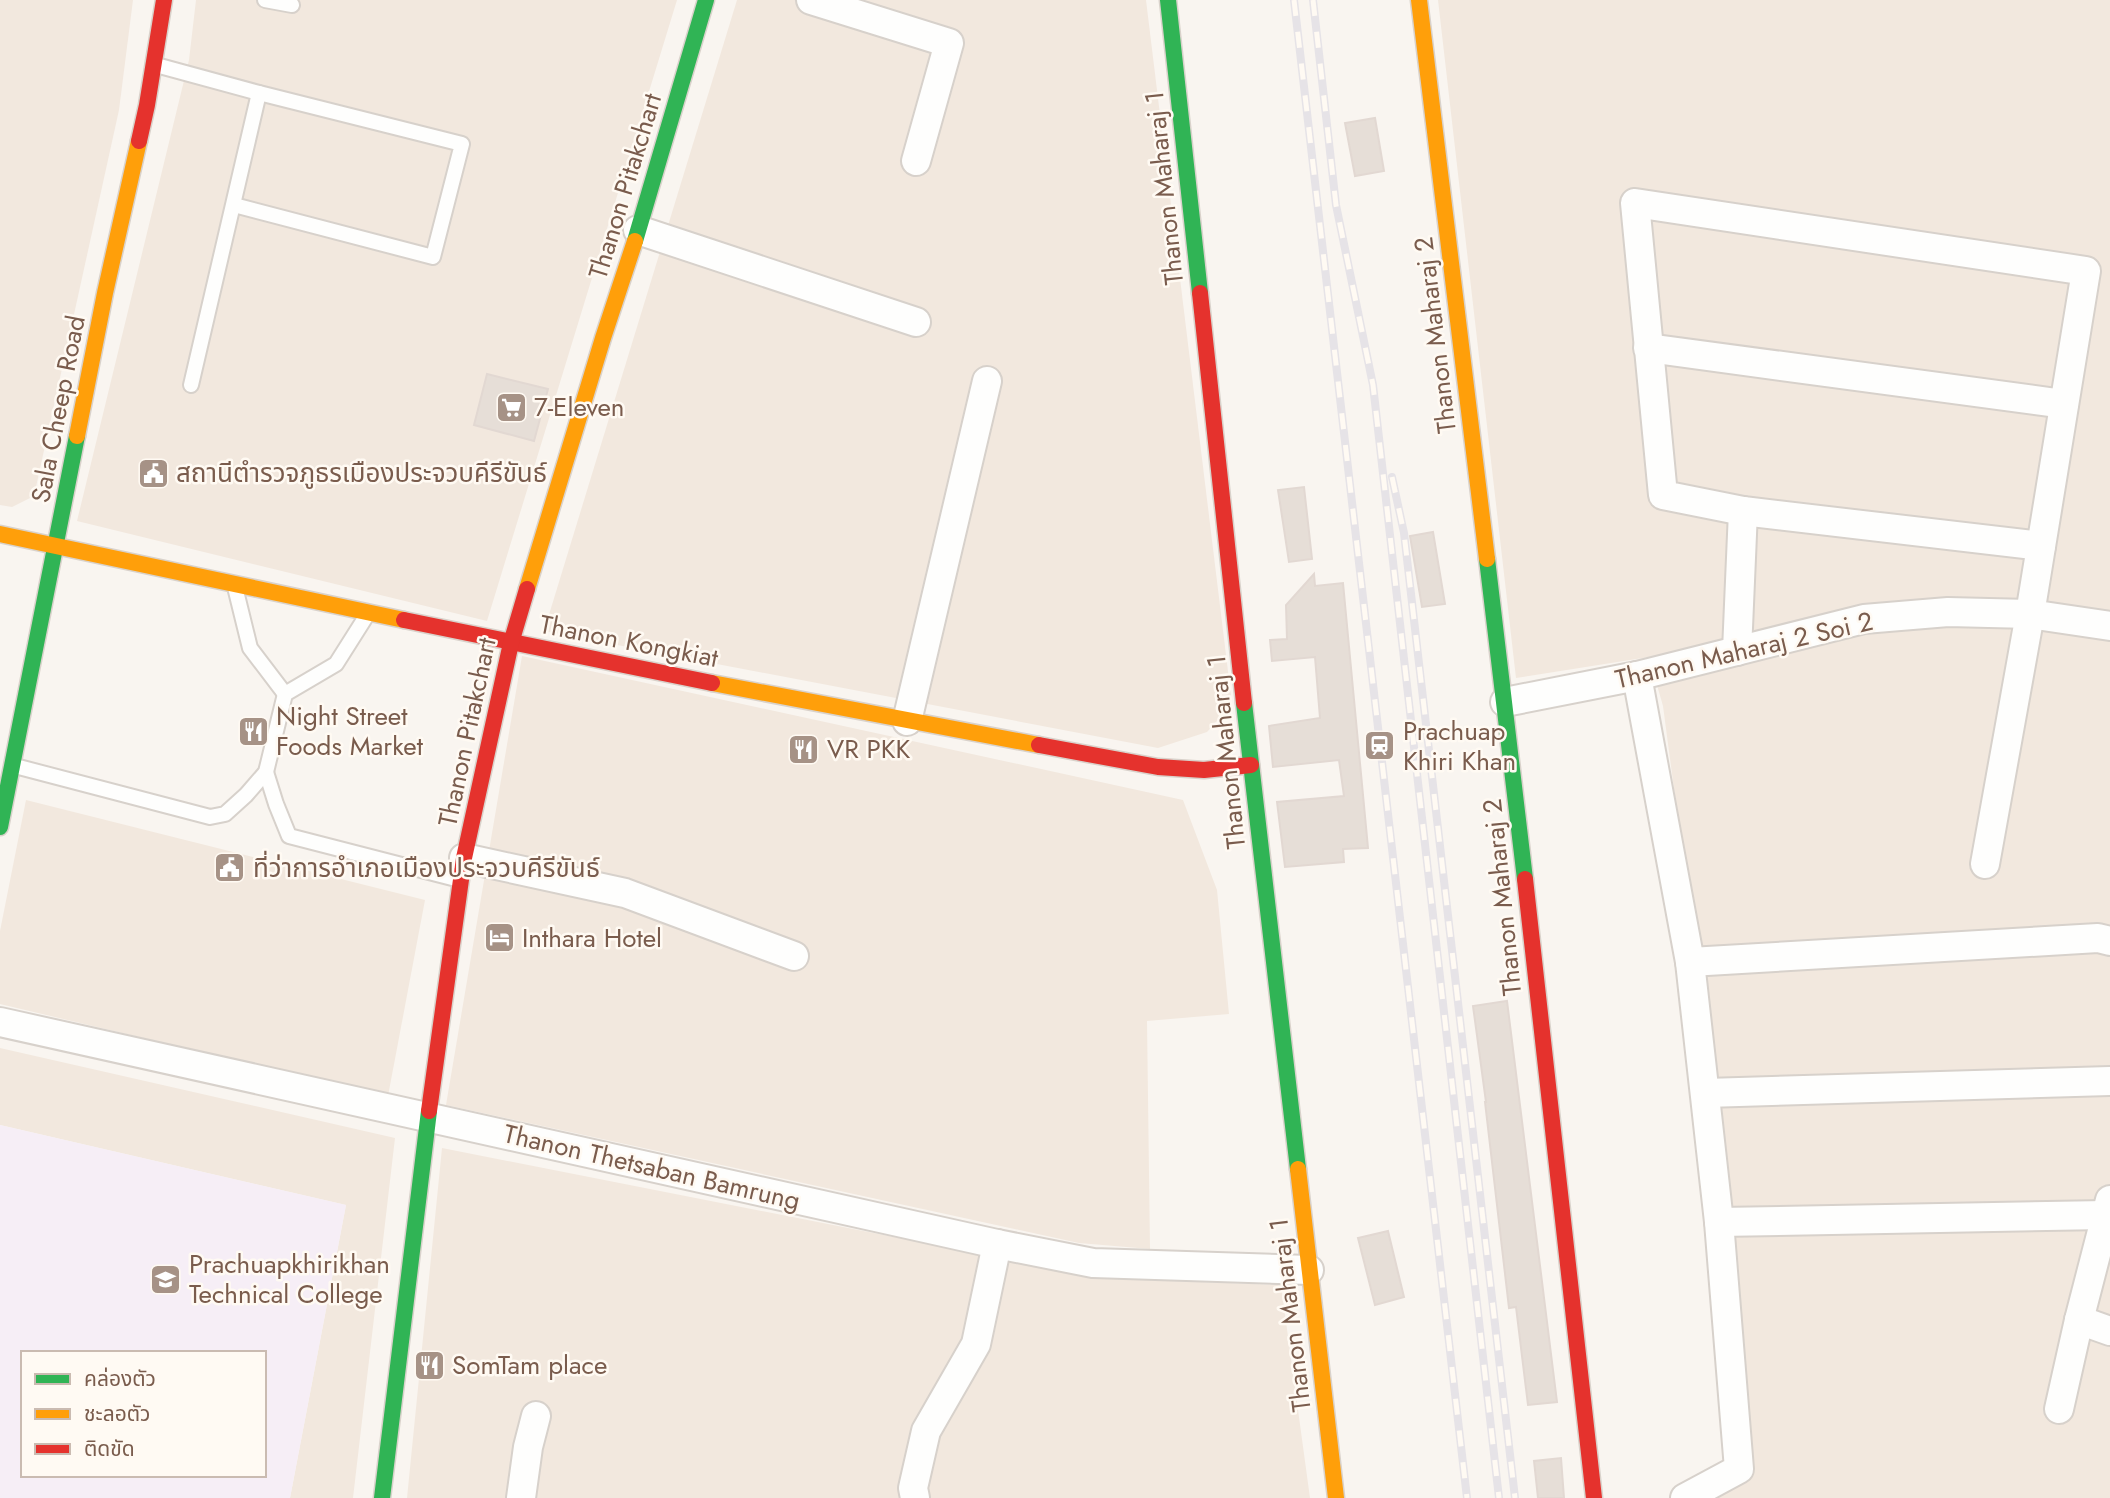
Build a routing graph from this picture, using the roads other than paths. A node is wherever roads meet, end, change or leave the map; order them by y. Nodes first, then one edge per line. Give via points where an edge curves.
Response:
1 (164, 0) edge
2 (265, 0) edge
3 (706, 0) edge
4 (811, 0) edge
5 (1168, 0) edge
6 (1419, 0) edge
7 (292, 5) dead end
8 (155, 65) junction
9 (259, 93) junction
10 (916, 161) dead end
11 (234, 205) junction
12 (638, 230) junction
13 (916, 322) dead end
14 (1648, 348) junction
15 (987, 381) dead end
16 (191, 384) dead end
17 (2064, 404) junction
18 (1743, 511) junction
19 (0, 534) edge
20 (57, 545) junction
21 (2041, 546) junction
22 (233, 582) junction
23 (368, 613) junction
24 (2030, 614) junction
25 (2110, 626) edge
26 (511, 643) junction
27 (1737, 651) junction
28 (1637, 676) junction
29 (285, 694) junction
30 (1505, 702) junction
31 (907, 721) junction
32 (13, 765) junction
33 (1251, 765) junction
34 (266, 772) junction
35 (0, 827) edge
36 (1985, 864) dead end
37 (463, 869) junction
38 (2110, 941) edge
39 (794, 956) dead end
40 (1690, 962) junction
41 (0, 1022) edge
42 (2110, 1081) edge
43 (1706, 1093) junction
44 (428, 1117) junction
45 (2108, 1207) edge
46 (1719, 1222) junction
47 (997, 1244) junction
48 (1309, 1270) junction
49 (2079, 1320) junction
50 (2110, 1331) edge
51 (2059, 1409) dead end
52 (536, 1416) dead end
53 (382, 1498) edge
54 (522, 1498) edge
55 (915, 1498) edge
56 (1336, 1498) edge
57 (1594, 1498) edge
58 (1685, 1498) edge

1 - 8 street, Sala Cheep Road
2 - 7 lane
3 - 12 street, Thanon Pitakchart
4 - 10 street via 950,43
5 - 33 street, Thanon Maharaj 1
6 - 30 street, Thanon Maharaj 2
8 - 9 lane
8 - 20 street, Sala Cheep Road
9 - 11 lane
9 - 11 lane via 462,144 433,257
11 - 16 lane
12 - 13 street
12 - 26 street, Thanon Pitakchart
14 - 17 street
14 - 17 street via 1635,203 2086,271
14 - 18 street via 1662,495
15 - 31 street
17 - 21 street
18 - 21 street
18 - 27 street
19 - 20 street, Thanon Kongkiat
20 - 22 street, Thanon Kongkiat
20 - 32 street, Sala Cheep Road
21 - 24 street
22 - 23 street, Thanon Kongkiat
22 - 29 lane via 250,648
23 - 26 street, Thanon Kongkiat
23 - 29 lane via 336,664
24 - 25 street, Thanon Maharaj 2 Soi 2
24 - 27 street, Thanon Maharaj 2 Soi 2 via 1948,612 1864,619
24 - 36 street
26 - 31 street, Thanon Kongkiat
26 - 37 street, Thanon Pitakchart
27 - 28 street, Thanon Maharaj 2 Soi 2
28 - 30 street, Thanon Maharaj 2 Soi 2
28 - 40 street
29 - 34 lane
30 - 57 street, Thanon Maharaj 2
31 - 33 street, Thanon Kongkiat via 1158,767 1204,770
32 - 34 lane via 210,817 225,814
32 - 35 street, Sala Cheep Road
33 - 48 street, Thanon Maharaj 1
34 - 37 lane via 289,836
37 - 39 street via 625,893
37 - 44 street, Thanon Pitakchart
38 - 40 street via 2098,938
40 - 43 street
41 - 44 street, Thanon Thetsaban Bamrung
42 - 43 street
43 - 46 street
44 - 47 street, Thanon Thetsaban Bamrung
44 - 53 street, Thanon Pitakchart
45 - 46 street
45 - 49 street
46 - 58 street via 1739,1469
47 - 48 street, Thanon Thetsaban Bamrung via 1093,1263
47 - 55 street via 976,1344 926,1431 913,1488
48 - 56 street, Thanon Maharaj 1
49 - 50 street
49 - 51 street
52 - 54 street

